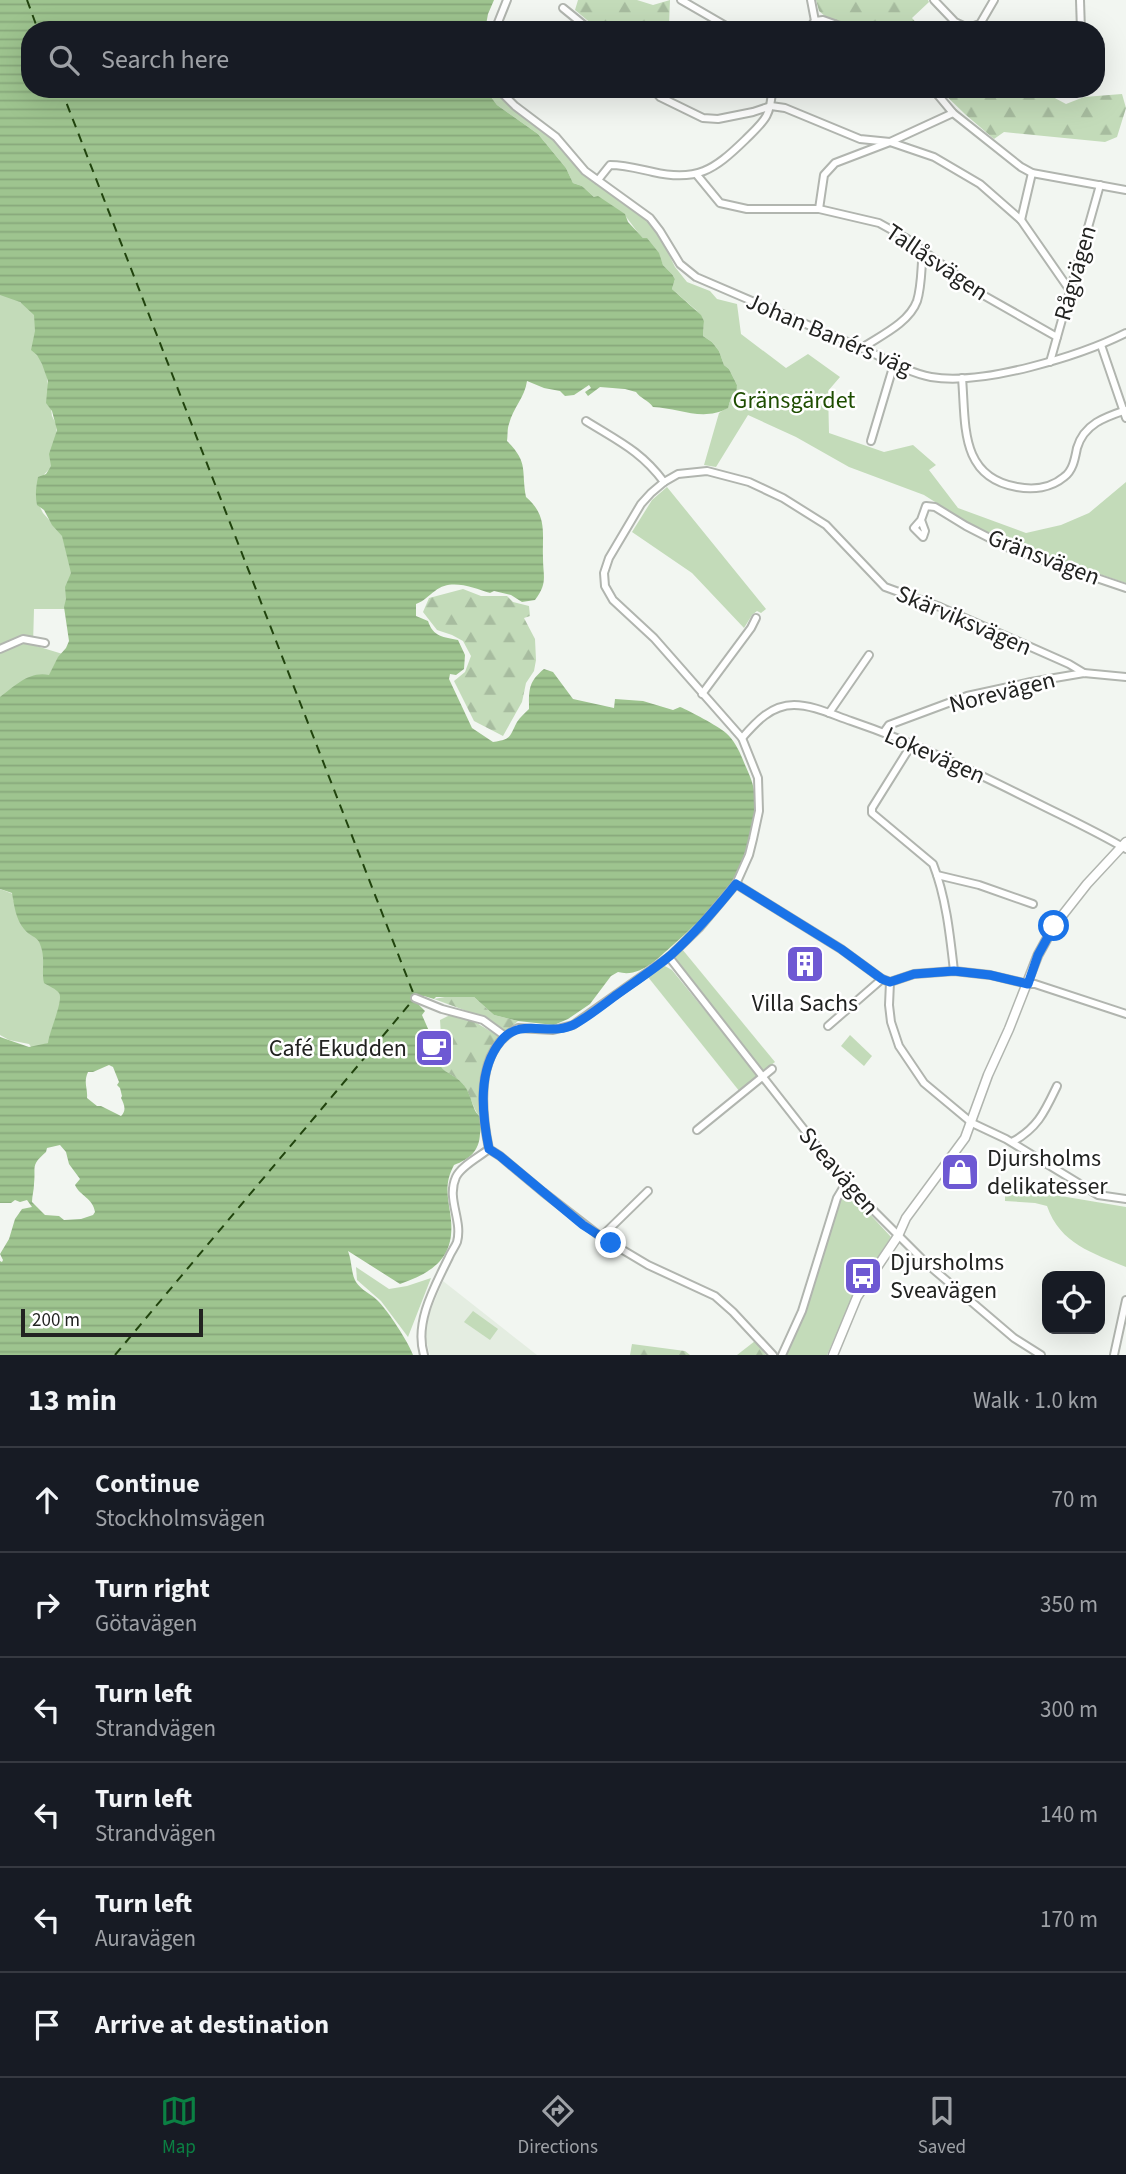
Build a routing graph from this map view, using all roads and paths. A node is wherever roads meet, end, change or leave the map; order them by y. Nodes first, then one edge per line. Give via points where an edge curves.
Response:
1 (507, 0) edge
2 (681, 0) edge
3 (811, 0) edge
4 (934, 0) edge
5 (994, 0) edge
6 (1080, 0) edge
7 (563, 8) dead end
8 (499, 21) edge
9 (579, 21) edge
10 (717, 21) edge
11 (815, 21) joint
12 (826, 21) edge
13 (954, 21) edge
14 (982, 21) edge
15 (1081, 21) edge
16 (507, 98) edge
17 (662, 98) edge
18 (771, 98) edge
19 (940, 98) edge
20 (771, 106) junction
21 (953, 113) junction
22 (890, 142) junction
23 (1032, 173) junction
24 (697, 175) junction
25 (598, 180) junction
26 (1100, 185) junction
27 (1126, 190) edge
28 (818, 209) junction
29 (1021, 220) junction
30 (923, 250) junction
31 (1071, 292) junction
32 (1126, 333) edge
33 (1057, 337) junction
34 (1101, 345) junction
35 (862, 348) junction
36 (1050, 362) junction
37 (894, 364) junction
38 (962, 378) junction
39 (1125, 413) edge
40 (586, 421) dead end
41 (871, 441) dead end
42 (664, 482) junction
43 (921, 520) dead end
44 (1126, 588) edge
45 (756, 618) dead end
46 (45, 643) dead end
47 (0, 649) edge
48 (869, 655) dead end
49 (1084, 673) junction
50 (1126, 677) edge
51 (702, 694) junction
52 (829, 713) junction
53 (884, 732) junction
54 (742, 738) junction
55 (912, 744) junction
56 (1125, 846) edge
57 (937, 875) junction
58 (736, 884) junction
59 (1033, 904) dead end
60 (669, 957) junction
61 (954, 971) junction
62 (882, 979) junction
63 (890, 982) junction
64 (1028, 984) junction
65 (415, 998) dead end
66 (1126, 1014) edge
67 (828, 1026) dead end
68 (505, 1036) junction
69 (772, 1069) dead end
70 (761, 1077) junction
71 (1057, 1086) dead end
72 (972, 1123) junction
73 (697, 1130) dead end
74 (1012, 1142) junction
75 (489, 1149) junction
76 (846, 1183) junction
77 (648, 1191) dead end
78 (1126, 1199) edge
79 (898, 1236) junction
80 (601, 1237) junction
81 (1125, 1305) edge
82 (424, 1355) edge
83 (773, 1355) edge
84 (782, 1355) edge
85 (833, 1355) edge
86 (1041, 1355) edge
87 (1114, 1355) edge

1 - 8 street
2 - 10 street
3 - 11 street
4 - 13 street
5 - 14 street
6 - 15 street
7 - 9 street
11 - 12 street
16 - 25 street via 547,128
17 - 20 street via 703,118 718,119
18 - 20 street
19 - 21 street
20 - 22 street via 860,139
20 - 24 street via 767,116 725,159
21 - 22 street
21 - 23 street
22 - 28 street via 835,163 824,175
22 - 29 street via 959,170
23 - 26 street
23 - 29 street
24 - 25 street via 610,165
24 - 28 street, Tallåsvägen via 720,203 747,209
25 - 35 street, Johan Banérs väg via 650,218 680,264 696,277
26 - 27 street
26 - 31 street, Rågvägen
28 - 30 street, Tallåsvägen via 879,223
29 - 31 street
30 - 33 street, Tallåsvägen via 983,295
30 - 35 street via 920,290 910,314
31 - 33 street, Rågvägen
32 - 34 street, Johan Banérs väg
33 - 36 street, Rågvägen
34 - 36 street, Johan Banérs väg
34 - 39 street
35 - 37 street, Johan Banérs väg
36 - 38 street, Johan Banérs väg
37 - 38 street, Johan Banérs väg via 931,377
37 - 41 street
38 - 39 street via 973,460 1008,485 1035,489 1066,476 1088,429 1102,418
40 - 42 street via 632,448
42 - 49 street, Skärviksvägen via 678,474 707,471 749,482 826,525 885,587
42 - 51 street, Skärviksvägen via 641,505 609,558 605,586
43 - 44 street, Gränsvägen via 926,506 935,507 1011,549
45 - 51 street
46 - 47 street via 23,639
48 - 52 street
49 - 50 street, Norevägen
49 - 53 street, Norevägen via 967,696 889,725
51 - 54 street, Skärviksvägen
52 - 53 street, Lokevägen
52 - 54 street, Lokevägen via 784,706 768,713
53 - 55 street, Lokevägen
54 - 58 street via 758,778 759,811 749,855
55 - 56 street, Lokevägen
55 - 57 street via 872,813 933,864
56 - 64 street via 1054,926
57 - 59 street
57 - 61 street
58 - 60 street
58 - 62 street
60 - 68 street via 573,1025 553,1030 518,1028
60 - 70 street, Sveavägen
61 - 63 street via 914,974
61 - 64 street
62 - 63 street
62 - 67 street
63 - 72 street via 888,1004 899,1046 924,1083
64 - 66 street
64 - 72 street
65 - 68 street via 483,1020
68 - 75 street via 491,1056 485,1076
69 - 70 street
70 - 73 street
70 - 76 street, Sveavägen
71 - 74 street via 1033,1128
72 - 74 street
72 - 79 street via 958,1151 906,1218
74 - 78 street via 1098,1195
75 - 80 street
75 - 82 street via 455,1179 451,1193 457,1242 420,1329
76 - 79 street, Sveavägen
76 - 84 street
77 - 80 street
79 - 85 street via 857,1297
79 - 86 street, Sveavägen via 1014,1338
80 - 83 street via 715,1296
81 - 87 street

